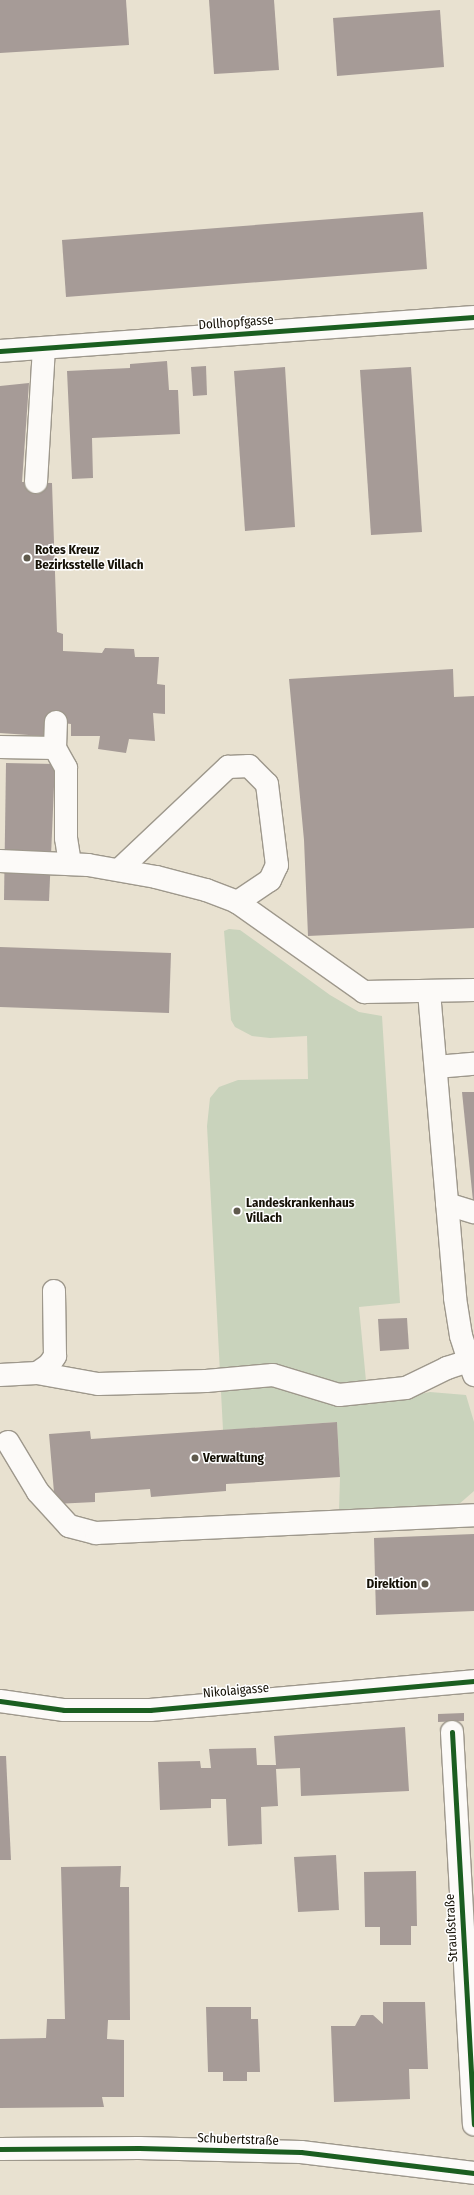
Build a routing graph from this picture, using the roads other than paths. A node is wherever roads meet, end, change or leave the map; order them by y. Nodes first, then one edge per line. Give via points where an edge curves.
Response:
1 (474, 317) edge
2 (44, 348) junction
3 (0, 351) edge
4 (36, 482) dead end
5 (56, 722) dead end
6 (0, 747) edge
7 (55, 748) junction
8 (0, 861) edge
9 (70, 864) junction
10 (120, 870) junction
11 (236, 902) junction
12 (474, 990) edge
13 (429, 992) junction
14 (474, 1064) edge
15 (436, 1067) junction
16 (447, 1204) junction
17 (474, 1212) edge
18 (54, 1291) dead end
19 (472, 1366) edge
20 (37, 1373) junction
21 (0, 1375) edge
22 (8, 1442) dead end
23 (474, 1515) edge
24 (474, 1681) edge
25 (0, 1702) edge
26 (452, 1732) dead end
27 (474, 2124) edge
28 (0, 2149) edge
29 (474, 2173) edge

1 - 2 street, Dollhopfgasse
2 - 3 street, Dollhopfgasse
2 - 4 street
5 - 7 street
6 - 7 street
7 - 9 street via 66,768 66,838
8 - 9 street
9 - 10 street
10 - 11 street via 179,882
10 - 11 street via 228,767 249,766 267,784 277,865 270,880
11 - 13 street via 364,992
12 - 13 street
13 - 15 street
14 - 15 street
15 - 16 street
16 - 17 street
16 - 19 street via 455,1298 461,1336
18 - 20 street via 55,1356 49,1365
19 - 20 street via 447,1368 406,1388 339,1395 273,1376 206,1382 98,1384
20 - 21 street
22 - 23 street via 38,1492 69,1526 96,1533
24 - 25 street, Nikolaigasse via 150,1710 64,1710
26 - 27 street, Straußstraße
28 - 29 street, Schubertstraße via 139,2148 301,2152

